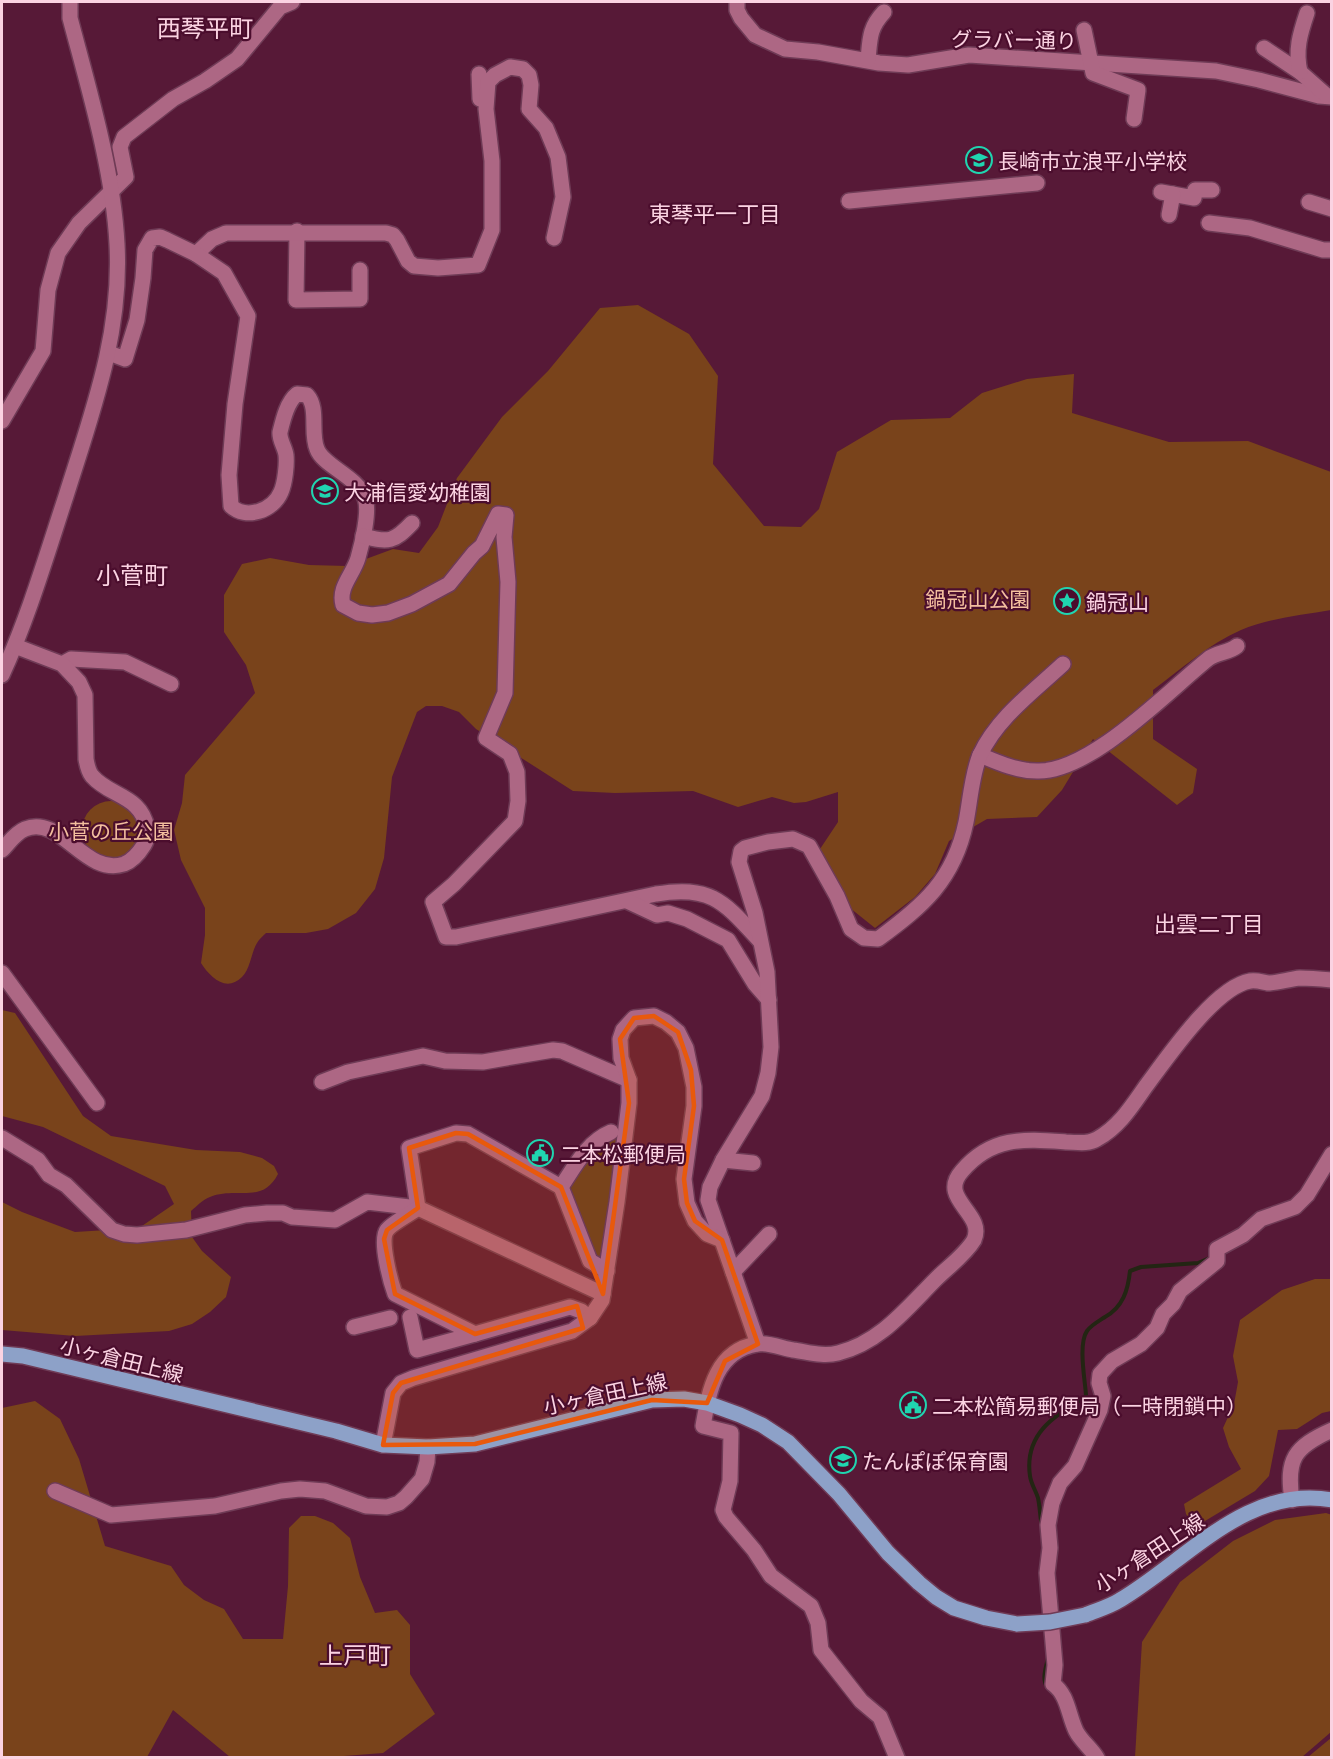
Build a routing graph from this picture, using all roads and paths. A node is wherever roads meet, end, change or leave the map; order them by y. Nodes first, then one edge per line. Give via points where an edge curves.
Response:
1 (70, 2) edge
2 (292, 2) edge
3 (737, 2) edge
4 (884, 12) dead end
5 (1307, 13) dead end
6 (1084, 30) dead end
7 (1264, 48) dead end
8 (868, 60) junction
9 (1090, 62) junction
10 (1300, 72) junction
11 (478, 74) dead end
12 (1330, 97) edge
13 (1134, 119) dead end
14 (489, 125) junction
15 (1037, 183) dead end
16 (1212, 190) dead end
17 (110, 192) junction
18 (849, 201) dead end
19 (1309, 202) dead end
20 (1332, 209) edge
21 (1169, 215) dead end
22 (1209, 223) dead end
23 (297, 231) junction
24 (554, 238) dead end
25 (1332, 250) edge
26 (196, 254) junction
27 (360, 270) dead end
28 (109, 353) junction
29 (2, 421) edge
30 (412, 523) dead end
31 (363, 536) junction
32 (15, 646) junction
33 (1237, 646) dead end
34 (62, 664) junction
35 (1063, 664) dead end
36 (2, 675) edge
37 (171, 684) dead end
38 (980, 755) junction
39 (2, 850) edge
40 (627, 901) junction
41 (760, 941) junction
42 (2, 973) edge
43 (1332, 980) edge
44 (769, 1000) junction
45 (629, 1080) junction
46 (322, 1082) dead end
47 (97, 1103) dead end
48 (610, 1132) dead end
49 (2, 1138) edge
50 (1332, 1154) edge
51 (723, 1160) junction
52 (753, 1163) dead end
53 (561, 1187) junction
54 (418, 1208) junction
55 (769, 1234) dead end
56 (722, 1240) junction
57 (607, 1270) junction
58 (733, 1272) junction
59 (603, 1294) junction
60 (410, 1317) dead end
61 (390, 1318) dead end
62 (590, 1318) junction
63 (354, 1327) dead end
64 (474, 1334) junction
65 (758, 1344) junction
66 (2, 1354) edge
67 (707, 1403) junction
68 (1332, 1430) edge
69 (383, 1445) junction
70 (428, 1447) junction
71 (55, 1491) dead end
72 (1292, 1500) junction
73 (1332, 1500) edge
74 (897, 1758) edge
75 (1097, 1758) edge

1 - 17 street via 70,18 103,143
2 - 17 street via 280,7 237,59 124,136 120,147 126,177
3 - 8 street, グラバー通り via 741,18 755,34 785,49
4 - 8 street via 871,30
5 - 10 street via 1297,50
6 - 9 street
7 - 10 street
8 - 9 street, グラバー通り via 908,65 969,55
9 - 12 street, グラバー通り via 1216,71
9 - 13 street via 1093,73 1138,90
10 - 12 street
11 - 14 street via 482,120
14 - 23 street via 492,230 478,265 414,266 393,235 386,232
14 - 24 street via 488,82 510,67 523,69 531,85 530,109 553,140 558,157 563,197
15 - 18 street
16 - 21 street via 1195,190 1194,198 1167,193
17 - 28 street via 118,277
17 - 29 street via 79,223 58,253 48,290 43,351
19 - 20 street
22 - 25 street via 1250,228
23 - 26 street via 226,233 212,239
23 - 27 street via 296,300 360,298
26 - 28 street via 160,237 152,238 145,250 137,320 125,359
26 - 31 street via 225,273 248,316 228,475 231,506 242,513 257,512 271,505 281,492 286,456 279,435 289,402 302,393 312,402 318,452 357,486 366,500
28 - 32 street
30 - 31 street via 399,537 385,542
31 - 40 street via 358,559 343,587 343,605 358,613 388,614 449,584 482,546 498,514 506,515 505,693 486,738 510,754 517,772 518,801 515,821 433,902 446,937
32 - 34 street
32 - 36 street
33 - 38 street via 1211,656 1112,739 1065,766 1039,772 1011,768
34 - 37 street via 71,658 125,662
34 - 39 street via 85,695 88,768 92,776 137,807 145,819 146,842 126,863 104,866 44,828 27,828
35 - 38 street via 1009,715
38 - 41 street via 964,834 946,876 928,899 878,939 864,938 851,929 809,846 793,839 741,851 739,862
40 - 41 street via 674,891 698,892 721,902
40 - 44 street via 657,915 668,913 687,919 728,940
41 - 44 street
42 - 47 street
43 - 65 street via 1249,981 1222,997 1200,1017 1120,1122 1089,1142 1007,1141 984,1151 960,1173 954,1188 976,1228 974,1240 885,1330 863,1344 824,1355
44 - 51 street via 771,1047 762,1096
45 - 46 street via 553,1050 483,1062 423,1056 348,1072
45 - 56 street via 620,1049 623,1030 634,1018 642,1016 666,1022 678,1032 686,1048 694,1087 684,1179 687,1203 694,1221 707,1234
45 - 57 street via 627,1133
48 - 53 street via 589,1146
49 - 54 street via 38,1160 49,1175 66,1185 112,1230 124,1234 186,1230 267,1213 335,1220 367,1202
50 - 75 street via 1295,1207 1261,1219 1243,1235 1217,1249 1218,1256 1180,1291 1157,1328 1142,1344 1112,1361 1100,1374 1100,1410 1075,1466 1060,1483 1052,1503 1047,1573 1055,1665 1053,1684 1061,1690 1075,1729
51 - 52 street
51 - 56 street via 708,1200
53 - 54 street via 468,1134 456,1133 409,1148
53 - 57 street via 590,1261
54 - 59 street
54 - 64 street via 387,1230 384,1239 395,1294
55 - 58 street
56 - 58 street
57 - 59 street
58 - 65 street
59 - 62 street
60 - 64 street via 417,1350
61 - 63 street
62 - 64 street via 570,1307
62 - 69 street via 572,1331 401,1383 393,1393
65 - 67 street via 725,1361 711,1384
66 - 69 main road, 小ヶ倉田上線
67 - 70 main road, 小ヶ倉田上線 via 684,1399 652,1401 476,1444
67 - 72 main road, 小ヶ倉田上線, bridge via 762,1425 788,1442 839,1494 888,1553 936,1597 954,1608 1017,1624 1085,1615 1118,1602 1231,1523 1268,1504
67 - 74 street via 703,1426 731,1433 730,1481 723,1510 726,1517 771,1576 811,1606 818,1623 821,1650 861,1701 880,1717
68 - 72 street via 1310,1442 1292,1461
69 - 70 main road, 小ヶ倉田上線
70 - 71 street via 422,1479 399,1503 387,1507 366,1506 325,1491 300,1489 215,1506 111,1515
72 - 73 main road, 小ヶ倉田上線

